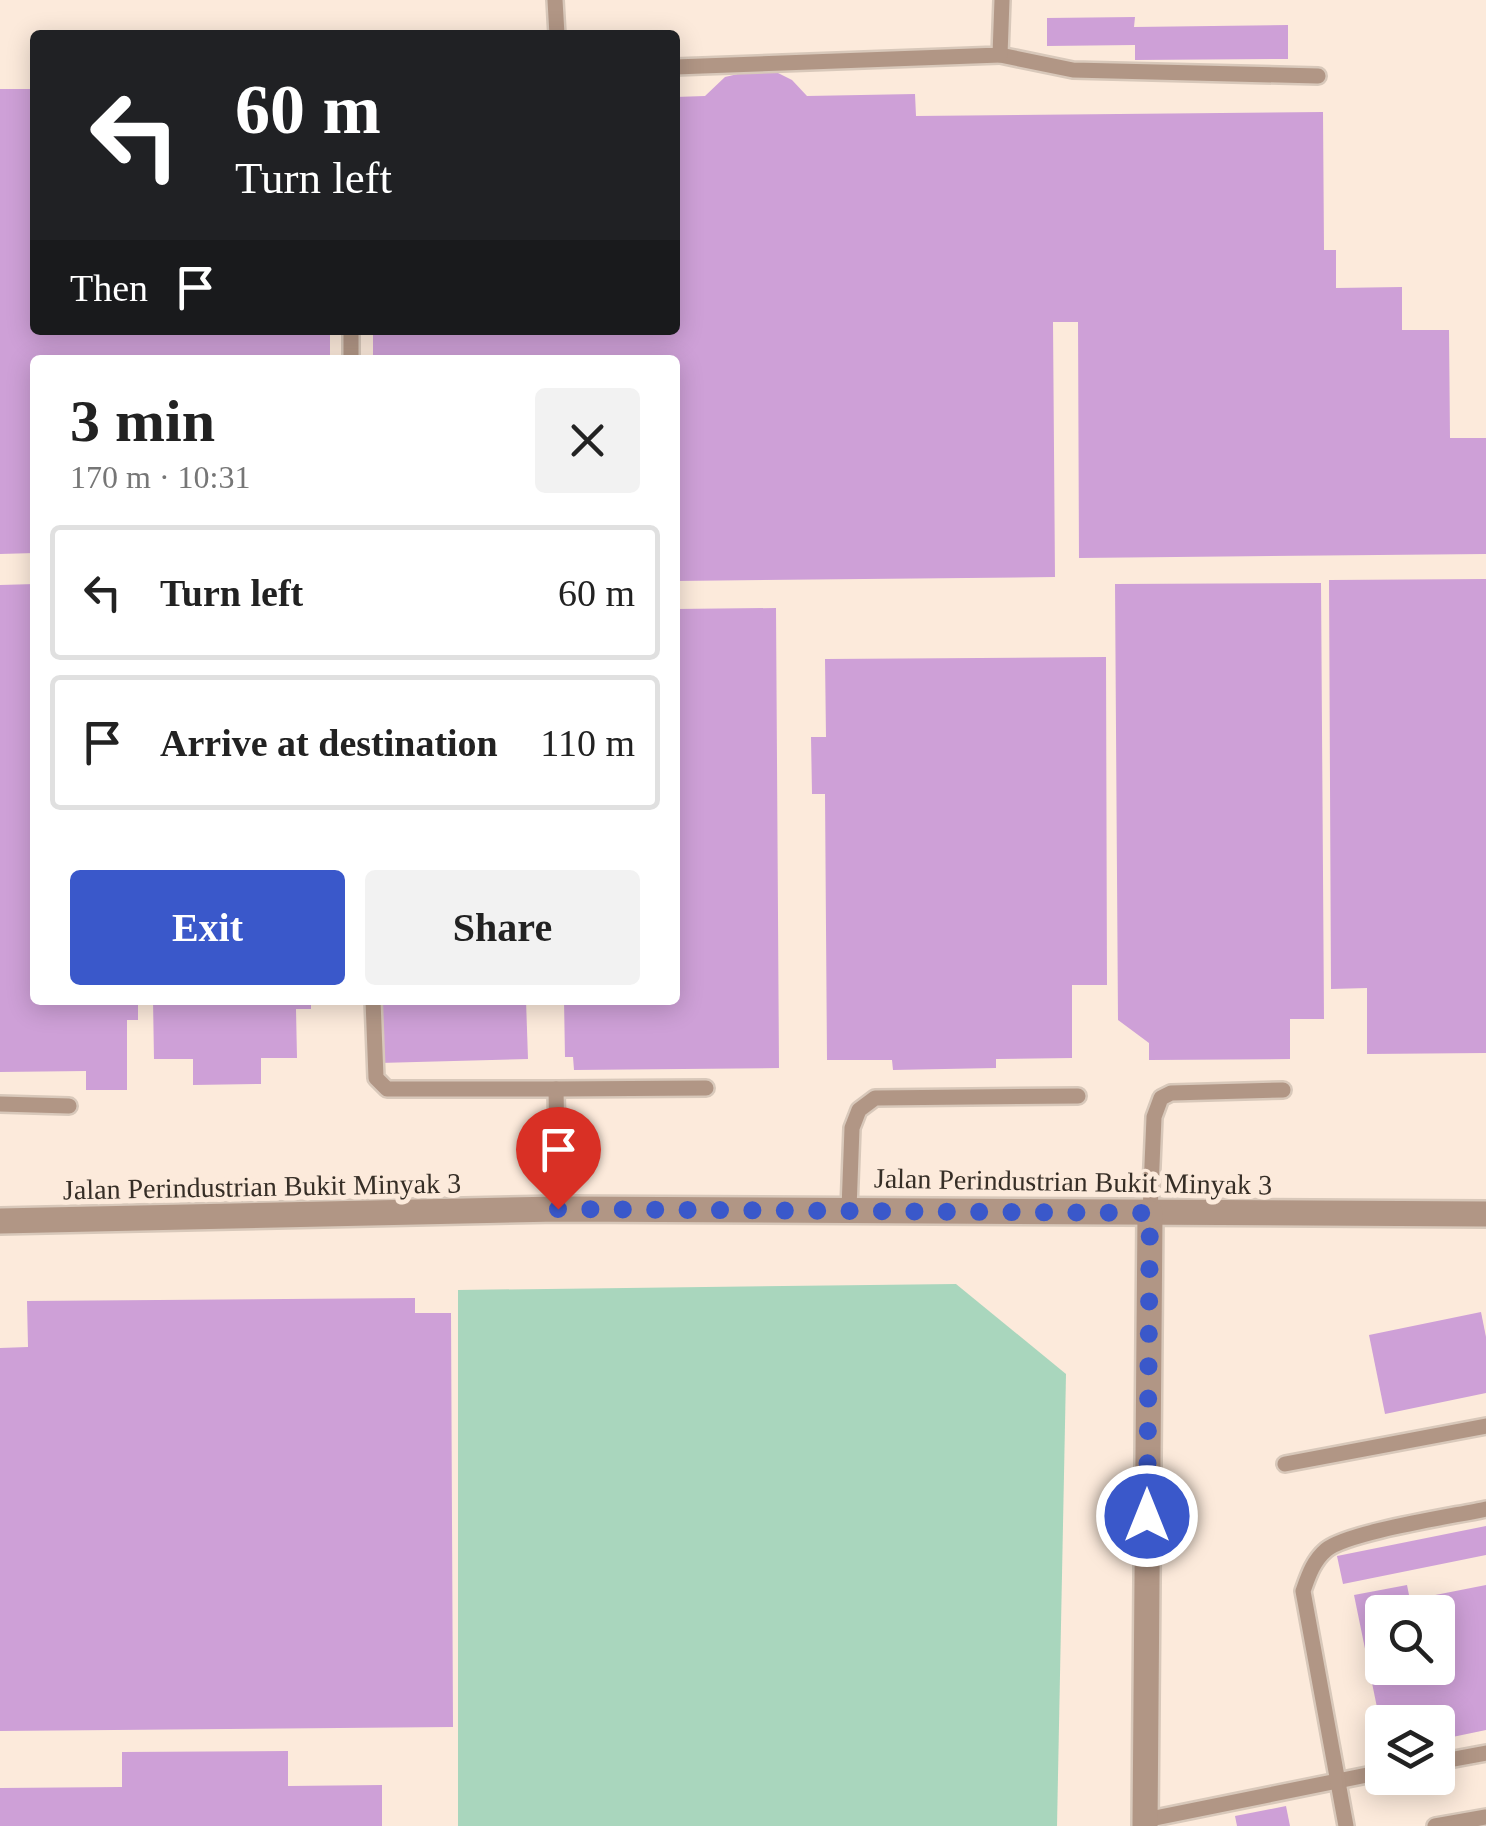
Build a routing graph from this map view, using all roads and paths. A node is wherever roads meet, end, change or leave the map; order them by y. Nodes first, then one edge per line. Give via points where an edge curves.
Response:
1 (555, 0) edge
2 (1002, 0) edge
3 (556, 30) edge
4 (1000, 55) junction
5 (680, 67) edge
6 (1318, 76) dead end
7 (373, 1005) edge
8 (706, 1088) dead end
9 (556, 1089) junction
10 (1283, 1090) dead end
11 (1078, 1096) dead end
12 (0, 1104) edge
13 (68, 1106) dead end
14 (558, 1209) junction
15 (849, 1209) junction
16 (1150, 1213) junction
17 (1486, 1214) edge
18 (0, 1222) edge
19 (1486, 1426) edge
20 (1285, 1464) dead end
21 (1486, 1509) edge
22 (1486, 1754) edge
23 (1455, 1759) edge
24 (1365, 1775) edge
25 (1335, 1780) junction
26 (1486, 1817) edge
27 (1144, 1823) edge
28 (1346, 1826) edge
29 (1435, 1826) edge

1 - 3 lane
2 - 4 lane
4 - 5 lane
4 - 6 lane via 1073,70
7 - 9 lane via 376,1078 387,1089
8 - 9 lane
9 - 14 lane
10 - 16 lane via 1160,1098
11 - 15 lane via 875,1098 859,1110 852,1128
12 - 13 lane
14 - 15 street, Jalan Perindustrian Bukit Minyak 3
14 - 18 street, Jalan Perindustrian Bukit Minyak 3
15 - 16 street, Jalan Perindustrian Bukit Minyak 3
16 - 17 street, Jalan Perindustrian Bukit Minyak 3
16 - 27 street
19 - 20 lane
21 - 25 lane via 1348,1539 1326,1550 1311,1570 1303,1592
22 - 23 lane
24 - 25 lane
25 - 27 lane
25 - 28 lane
26 - 29 lane

